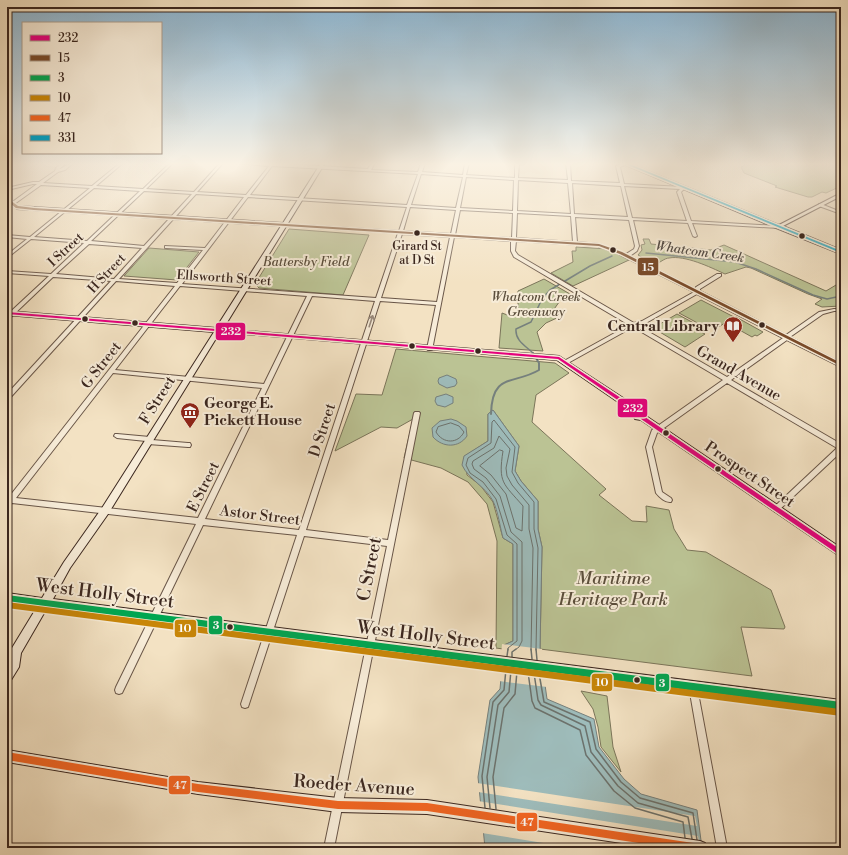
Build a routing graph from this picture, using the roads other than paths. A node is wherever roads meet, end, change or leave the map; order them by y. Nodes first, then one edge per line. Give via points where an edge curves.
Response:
1 (74, 203) edge
2 (130, 203) edge
3 (186, 203) edge
4 (242, 203) edge
5 (298, 203) edge
6 (344, 203) edge
7 (410, 203) edge
8 (459, 203) edge
9 (516, 203) edge
10 (572, 203) edge
11 (627, 203) edge
12 (683, 203) edge
13 (719, 203) edge
14 (824, 203) edge
15 (12, 204) joint
16 (820, 205) junction
17 (409, 206) junction
18 (7, 208) edge
19 (458, 208) junction
20 (64, 211) junction
21 (515, 212) junction
22 (841, 213) edge
23 (118, 214) junction
24 (573, 215) junction
25 (172, 218) junction
26 (631, 219) junction
27 (228, 221) junction
28 (690, 222) junction
29 (284, 225) junction
30 (778, 227) junction
31 (400, 232) junction
32 (453, 235) junction
33 (7, 236) edge
34 (695, 236) dead end
35 (31, 238) junction
36 (514, 239) junction
37 (88, 242) junction
38 (575, 243) junction
39 (146, 246) junction
40 (166, 247) dead end
41 (206, 250) junction
42 (841, 252) edge
43 (626, 256) junction
44 (7, 258) edge
45 (7, 272) edge
46 (53, 275) junction
47 (719, 275) dead end
48 (115, 280) junction
49 (178, 285) junction
50 (244, 290) junction
51 (697, 292) junction
52 (310, 295) junction
53 (378, 300) junction
54 (439, 304) junction
55 (841, 310) edge
56 (9, 315) edge
57 (79, 319) junction
58 (147, 325) junction
59 (632, 325) junction
60 (218, 331) junction
61 (290, 337) junction
62 (786, 337) junction
63 (364, 343) junction
64 (430, 349) junction
65 (564, 364) junction
66 (841, 365) edge
67 (111, 371) junction
68 (187, 379) junction
69 (727, 381) junction
70 (266, 386) junction
71 (7, 398) edge
72 (417, 413) dead end
73 (658, 428) junction
74 (117, 436) dead end
75 (149, 440) junction
76 (188, 445) dead end
77 (841, 447) edge
78 (669, 500) dead end
79 (8, 501) edge
80 (776, 509) junction
81 (105, 510) junction
82 (200, 522) junction
83 (302, 533) junction
84 (391, 543) junction
85 (841, 553) edge
86 (7, 598) edge
87 (44, 603) junction
88 (154, 617) junction
89 (269, 632) junction
90 (370, 645) junction
91 (11, 656) edge
92 (7, 676) edge
93 (692, 687) junction
94 (119, 690) dead end
95 (245, 704) dead end
96 (841, 706) edge
97 (7, 756) edge
98 (338, 805) junction
99 (329, 848) edge
100 (700, 848) edge
101 (722, 848) edge

1 - 20 street
2 - 23 street, I Street
3 - 25 street, H Street
4 - 27 street, G Street
5 - 29 street, F Street
6 - 17 street
7 - 17 street, D Street
8 - 19 street
9 - 21 street
10 - 24 street
11 - 26 street
12 - 28 street
13 - 30 street
14 - 16 street
15 - 18 street
15 - 20 street via 17,207
16 - 22 street
16 - 30 street
17 - 19 street
17 - 31 street, D Street
19 - 21 street
19 - 32 street
20 - 23 street
20 - 35 street
21 - 24 street
21 - 36 street
23 - 25 street
23 - 37 street, I Street
24 - 26 street
24 - 38 street
25 - 27 street
25 - 39 street, H Street
26 - 28 street
26 - 43 street via 638,248
27 - 29 street
27 - 41 street, G Street
28 - 30 street
28 - 34 street
29 - 31 street
29 - 50 street, F Street
30 - 42 street
31 - 32 street
31 - 53 street, D Street
32 - 36 street
32 - 54 street
33 - 35 street
35 - 37 street
35 - 44 street
36 - 38 street
36 - 59 street, Grand Avenue via 515,254
37 - 39 street
37 - 46 street, I Street
38 - 43 street via 599,245
39 - 48 street, H Street
40 - 41 street
41 - 49 street, G Street
43 - 51 street
45 - 46 street, Ellsworth Street
46 - 48 street, Ellsworth Street
46 - 56 street, I Street
47 - 51 street via 698,288
48 - 49 street, Ellsworth Street
48 - 57 street, H Street
49 - 50 street, Ellsworth Street
49 - 58 street, G Street
50 - 52 street, Ellsworth Street
50 - 60 street, F Street
51 - 59 street via 644,322
51 - 62 street
52 - 53 street, Ellsworth Street
52 - 61 street, E Street
53 - 54 street, Ellsworth Street
63 -> 53 street, D Street
54 - 64 street
55 - 62 street via 821,313
56 - 57 street
57 - 58 street
57 - 71 street, H Street
58 - 60 street
58 - 67 street, G Street
59 - 65 street
59 - 69 street, Grand Avenue
60 - 61 street
60 - 68 street, F Street
61 - 63 street
61 - 70 street, E Street
62 - 66 street
62 - 69 street
63 - 64 street
63 - 83 street, D Street
64 - 65 street, Prospect Street via 546,358
65 - 73 street, Prospect Street via 635,416
67 - 68 street
67 - 79 street, G Street
68 - 70 street
68 - 75 street, F Street
69 - 73 street
69 - 77 street, Grand Avenue
70 - 82 street, E Street
72 - 84 street, C Street
73 - 78 street via 649,447 659,493
73 - 80 street, Prospect Street
74 - 75 street
75 - 76 street
75 - 81 street, F Street
77 - 80 street
79 - 81 street, Astor Street
80 - 85 street, Prospect Street
81 - 82 street, Astor Street
81 - 87 street, F Street
82 - 83 street, Astor Street
82 - 88 street, E Street
83 - 84 street, Astor Street
83 - 89 street, D Street
84 - 90 street, C Street
86 - 87 street, West Holly Street
87 - 88 street, West Holly Street
87 - 91 street, F Street
88 - 89 street, West Holly Street
88 - 94 street, E Street
89 - 90 street, West Holly Street
89 - 95 street, D Street
90 - 93 street, West Holly Street
90 - 98 street, C Street
91 - 92 street, F Street via 15,663
93 - 96 street, West Holly Street
93 - 101 street
97 - 98 street, Roeder Avenue via 198,788
98 - 99 street, C Street
98 - 100 street, Roeder Avenue via 410,806 448,810

